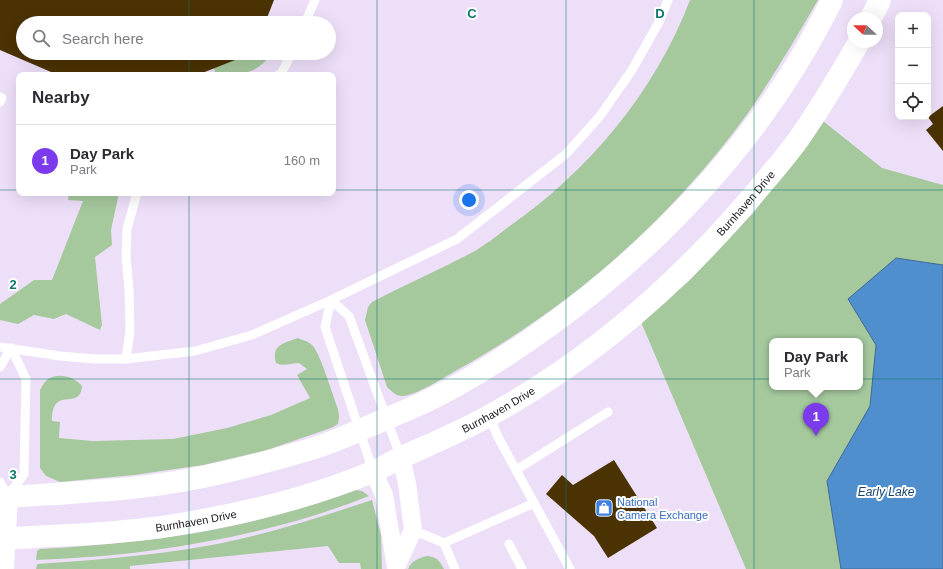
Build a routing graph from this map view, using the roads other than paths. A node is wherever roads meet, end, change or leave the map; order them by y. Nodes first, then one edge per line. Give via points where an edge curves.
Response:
1 (315, 0) edge
2 (668, 0) edge
3 (832, 0) edge
4 (880, 0) edge
5 (874, 12) edge
6 (308, 16) edge
7 (856, 48) edge
8 (288, 60) edge
9 (282, 72) edge
10 (0, 97) edge
11 (0, 102) edge
12 (136, 196) edge
13 (330, 300) junction
14 (0, 347) edge
15 (11, 348) junction
16 (126, 359) junction
17 (0, 367) edge
18 (608, 412) dead end
19 (489, 416) junction
20 (387, 418) junction
21 (359, 431) junction
22 (401, 458) junction
23 (516, 470) junction
24 (373, 471) junction
25 (2, 491) edge
26 (534, 503) junction
27 (413, 530) junction
28 (3, 538) edge
29 (444, 543) junction
30 (509, 544) dead end
31 (396, 568) edge
32 (3, 569) edge
33 (455, 569) edge
34 (522, 569) edge
35 (570, 569) edge

1 - 6 lane
2 - 13 lane via 659,22 632,70 600,116 566,154 457,239
3 - 20 street via 807,47 741,143 689,204 632,260 571,311 505,357 435,397
4 - 5 street
7 - 19 street, Burnhaven Drive via 798,139 745,204 690,264 629,320 595,346 525,395
8 - 9 lane
10 - 11 lane
12 - 16 lane via 127,229 130,331
13 - 16 lane via 252,335 195,351
13 - 20 lane via 349,316
13 - 21 lane via 324,327
14 - 15 lane
15 - 16 lane via 67,357
15 - 17 lane
15 - 25 lane via 26,379 24,474
18 - 23 lane
19 - 22 street, Burnhaven Drive via 450,437
19 - 23 lane
20 - 21 street
20 - 22 lane
21 - 24 lane
21 - 25 street via 311,449 180,482 138,488
22 - 24 street, Burnhaven Drive
22 - 27 street
23 - 26 lane
24 - 28 street, Burnhaven Drive via 323,490 266,506 187,523 99,534
24 - 31 street via 384,495
25 - 28 street
26 - 29 lane
26 - 35 lane
27 - 29 lane
27 - 31 street
28 - 32 street
29 - 33 lane
30 - 34 lane

